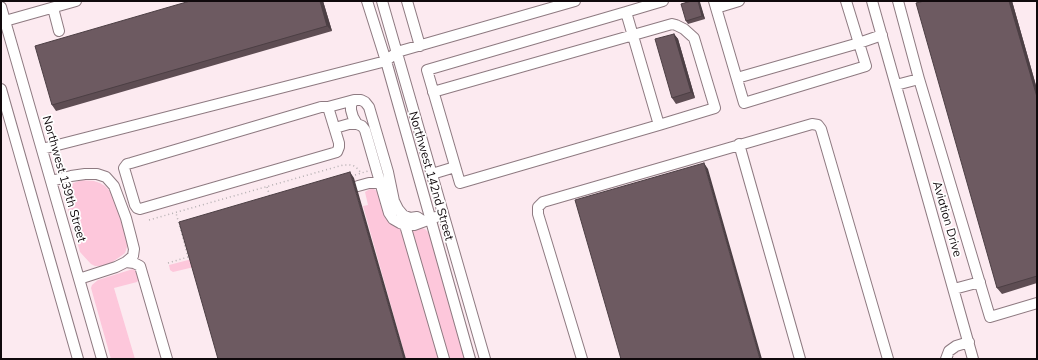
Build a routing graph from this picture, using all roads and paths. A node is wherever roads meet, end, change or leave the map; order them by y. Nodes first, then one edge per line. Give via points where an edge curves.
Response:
1 (76, 1) edge
2 (367, 1) edge
3 (382, 1) edge
4 (407, 1) edge
5 (575, 1) edge
6 (663, 1) edge
7 (739, 1) edge
8 (846, 1) edge
9 (872, 1) edge
10 (898, 1) edge
11 (715, 4) edge
12 (1, 7) edge
13 (53, 8) junction
14 (626, 12) junction
15 (5, 21) junction
16 (59, 31) dead end
17 (632, 35) junction
18 (882, 35) junction
19 (859, 43) junction
20 (420, 46) junction
21 (397, 52) junction
22 (386, 61) junction
23 (737, 78) junction
24 (919, 79) junction
25 (896, 85) junction
26 (1, 89) edge
27 (433, 92) junction
28 (354, 100) junction
29 (328, 107) junction
30 (357, 124) junction
31 (659, 125) junction
32 (335, 128) junction
33 (739, 144) junction
34 (42, 149) junction
35 (455, 167) junction
36 (368, 171) dead end
37 (361, 173) junction
38 (432, 174) junction
39 (355, 175) dead end
40 (51, 181) junction
41 (381, 183) junction
42 (358, 186) dead end
43 (267, 187) junction
44 (271, 202) edge
45 (176, 213) junction
46 (443, 214) junction
47 (149, 220) dead end
48 (426, 220) junction
49 (405, 225) junction
50 (134, 249) junction
51 (126, 262) junction
52 (168, 263) dead end
53 (140, 266) junction
54 (79, 279) junction
55 (980, 282) junction
56 (954, 289) junction
57 (1037, 303) edge
58 (969, 342) junction
59 (78, 359) edge
60 (102, 359) edge
61 (167, 359) edge
62 (444, 359) edge
63 (470, 359) edge
64 (485, 359) edge
65 (582, 359) edge
66 (800, 359) edge
67 (888, 359) edge
68 (946, 359) edge
69 (973, 359) edge

1 - 13 street
2 - 22 street, Northwest 142nd Street
3 - 21 street, Northwest 142nd Street
4 - 20 street
5 - 20 street
6 - 14 street
7 - 11 street
8 - 19 street
9 - 18 street, Aviation Drive
10 - 24 street
11 - 23 street
12 - 15 street, Northwest 139th Street
13 - 15 street
13 - 16 street
14 - 17 street
14 - 27 street via 427,70
15 - 34 street, Northwest 139th Street
17 - 27 street
17 - 31 street
17 - 31 street via 672,24 684,29 694,38 715,108
18 - 19 street
18 - 25 street, Aviation Drive
19 - 23 street
19 - 23 street via 866,66 744,103
20 - 21 street
21 - 22 street
21 - 38 street, Northwest 142nd Street
22 - 34 street
22 - 48 street, Northwest 142nd Street
24 - 25 street
24 - 55 street
25 - 56 street, Aviation Drive
26 - 59 street
27 - 35 street
28 - 29 street
28 - 30 street via 351,110
28 - 48 street via 365,102 369,107 398,209 410,218
29 - 32 street
29 - 32 street via 127,164 124,168 135,205 140,209 336,152 339,143
30 - 32 street
30 - 41 street via 365,130
31 - 35 street via 460,183
33 - 65 street via 543,202 538,207
33 - 66 street
33 - 67 street via 812,124 818,125 821,129
34 - 40 street, Northwest 139th Street
35 - 38 street
36 - 37 path
37 - 39 path
37 - 43 path via 354,166 343,165
38 - 46 street, Northwest 142nd Street
40 - 50 street via 86,174 106,177 114,186
40 - 54 street, Northwest 139th Street
41 - 42 street
41 - 49 street via 389,213
43 - 44 path
43 - 45 path
45 - 47 path
45 - 52 path via 188,257
46 - 48 street
46 - 64 street, Northwest 142nd Street
48 - 49 street via 418,224
48 - 63 street, Northwest 142nd Street
49 - 62 street
50 - 51 street via 133,256
50 - 53 street
51 - 53 street
51 - 54 street
53 - 61 street
54 - 60 street, Northwest 139th Street
55 - 56 street
55 - 57 street via 990,317
56 - 58 street, Aviation Drive
58 - 68 street via 949,351
58 - 69 street, Aviation Drive

